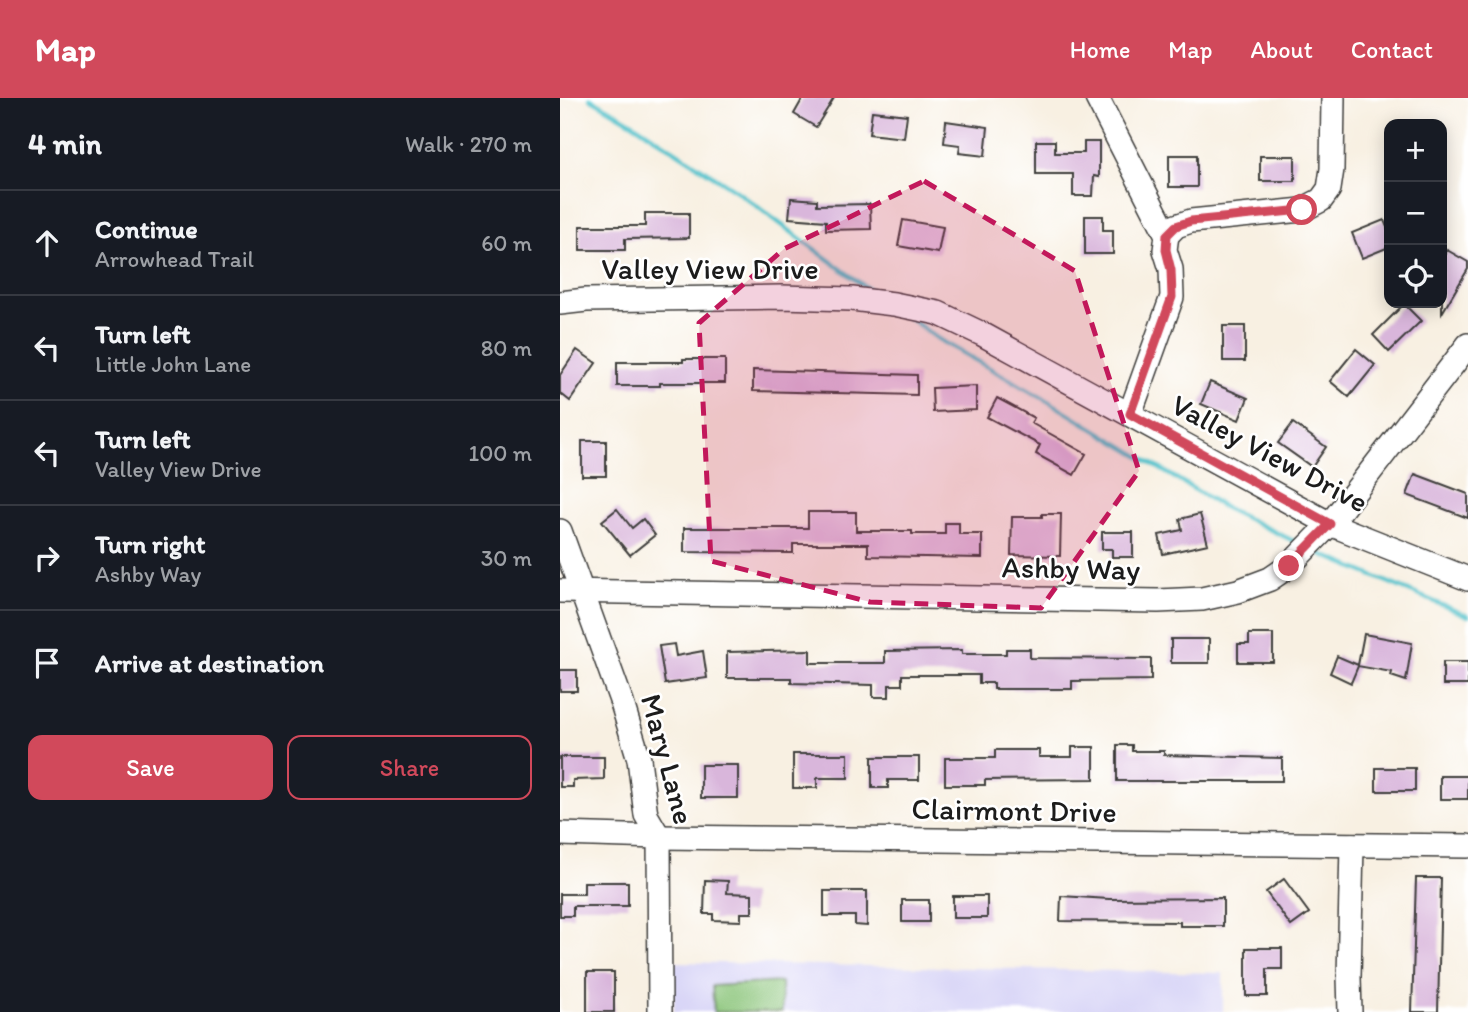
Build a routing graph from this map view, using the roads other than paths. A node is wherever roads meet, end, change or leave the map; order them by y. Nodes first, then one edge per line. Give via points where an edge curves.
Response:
1 (1097, 98) edge
2 (1333, 98) edge
3 (1167, 235) junction
4 (560, 303) edge
5 (1468, 345) edge
6 (1130, 414) junction
7 (1330, 524) junction
8 (560, 531) edge
9 (1468, 579) edge
10 (570, 591) edge
11 (560, 834) edge
12 (659, 838) junction
13 (1352, 845) junction
14 (1468, 846) edge
15 (660, 1012) edge
16 (1350, 1012) edge

1 - 3 street
2 - 3 street via 1332,169 1329,189 1321,200 1302,210 1191,221
3 - 6 street via 1172,297
4 - 6 street, Valley View Drive via 781,297 894,304 949,318
5 - 7 street, Ashby Way
6 - 7 street, Valley View Drive
7 - 9 street, Valley View Drive
7 - 10 street, Ashby Way via 1270,579 1202,599
8 - 10 street, Mary Lane
10 - 12 street, Mary Lane via 622,703 639,759 646,816
11 - 12 street, Clairmont Drive
12 - 13 street, Clairmont Drive
12 - 15 street, Mary Lane
13 - 14 street, Clairmont Drive
13 - 16 street

